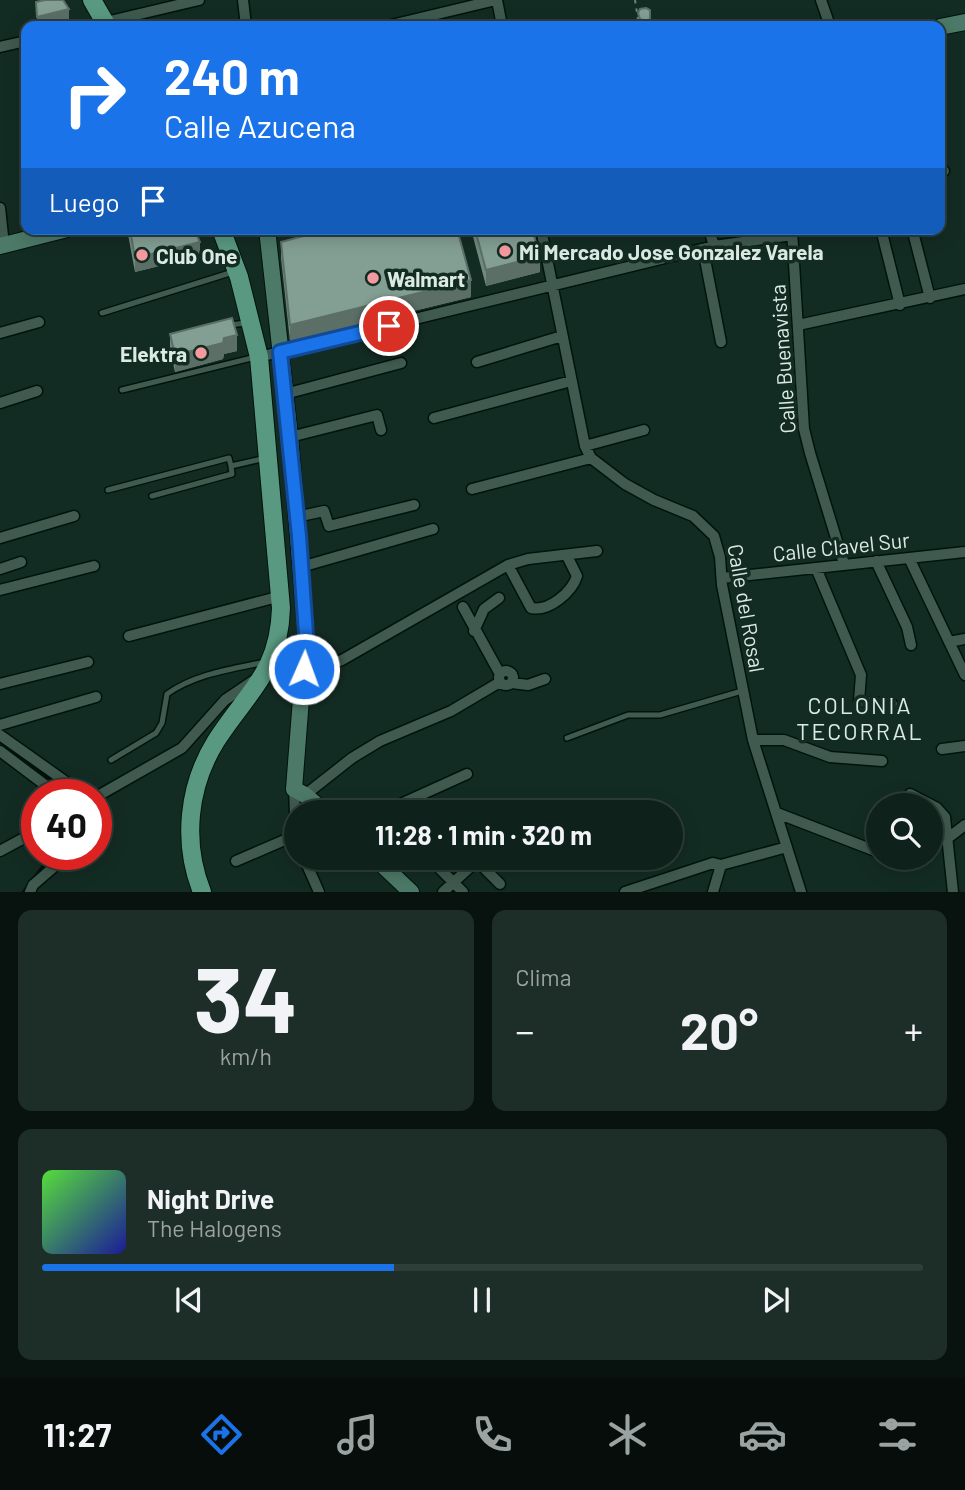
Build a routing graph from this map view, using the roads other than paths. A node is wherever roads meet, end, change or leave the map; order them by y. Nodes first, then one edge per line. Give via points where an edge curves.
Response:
1 (92, 0) edge
2 (199, 0) edge
3 (243, 0) edge
4 (497, 0) edge
5 (821, 0) edge
6 (99, 21) edge
7 (116, 21) edge
8 (245, 21) edge
9 (408, 21) edge
10 (501, 21) edge
11 (828, 21) edge
12 (965, 22) edge
13 (945, 26) edge
14 (21, 42) edge
15 (0, 47) edge
16 (0, 208) edge
17 (43, 235) edge
18 (223, 235) edge
19 (268, 235) edge
20 (542, 235) edge
21 (709, 235) edge
22 (776, 235) edge
23 (793, 235) edge
24 (883, 235) edge
25 (914, 236) dead end
26 (2, 245) edge
27 (709, 247) junction
28 (237, 270) junction
29 (552, 285) junction
30 (965, 289) edge
31 (930, 298) junction
32 (900, 304) junction
33 (102, 313) dead end
34 (39, 322) dead end
35 (251, 322) junction
36 (214, 326) edge
37 (798, 326) junction
38 (0, 333) edge
39 (562, 336) junction
40 (721, 342) dead end
41 (280, 352) junction
42 (259, 357) junction
43 (477, 362) dead end
44 (401, 363) dead end
45 (571, 381) junction
46 (122, 390) dead end
47 (37, 391) dead end
48 (285, 394) junction
49 (0, 403) edge
50 (434, 418) dead end
51 (381, 430) dead end
52 (645, 430) dead end
53 (290, 437) junction
54 (585, 446) junction
55 (269, 457) junction
56 (591, 458) junction
57 (231, 466) junction
58 (472, 489) dead end
59 (108, 490) dead end
60 (295, 491) junction
61 (272, 493) junction
62 (152, 496) dead end
63 (414, 505) dead end
64 (74, 516) dead end
65 (296, 517) junction
66 (433, 529) dead end
67 (0, 538) edge
68 (597, 551) dead end
69 (965, 552) edge
70 (567, 556) junction
71 (909, 558) junction
72 (876, 561) junction
73 (21, 562) dead end
74 (844, 564) junction
75 (508, 565) junction
76 (94, 566) dead end
77 (301, 567) junction
78 (816, 568) junction
79 (0, 569) edge
80 (722, 578) junction
81 (0, 590) edge
82 (281, 596) junction
83 (499, 598) dead end
84 (463, 607) dead end
85 (475, 626) junction
86 (129, 636) dead end
87 (965, 639) edge
88 (949, 642) junction
89 (911, 645) dead end
90 (88, 662) dead end
91 (268, 667) junction
92 (304, 669) junction
93 (965, 673) edge
94 (501, 676) junction
95 (545, 679) dead end
96 (0, 684) edge
97 (742, 691) junction
98 (96, 697) dead end
99 (892, 704) dead end
100 (0, 725) edge
101 (0, 734) edge
102 (567, 738) dead end
103 (753, 740) junction
104 (965, 747) edge
105 (942, 749) dead end
106 (0, 751) edge
107 (111, 760) dead end
108 (882, 761) dead end
109 (467, 774) dead end
110 (37, 779) edge
111 (62, 779) edge
112 (112, 788) edge
113 (300, 792) junction
114 (299, 800) edge
115 (310, 800) edge
116 (410, 800) edge
117 (778, 813) junction
118 (943, 814) edge
119 (965, 825) edge
120 (948, 838) junction
121 (21, 840) edge
122 (284, 842) edge
123 (787, 847) junction
124 (866, 847) edge
125 (0, 851) edge
126 (236, 861) dead end
127 (721, 865) junction
128 (50, 870) edge
129 (309, 870) edge
130 (388, 870) edge
131 (441, 870) edge
132 (467, 870) edge
133 (488, 870) edge
134 (453, 882) junction
135 (500, 884) dead end
136 (199, 889) edge
137 (30, 891) edge
138 (319, 891) edge
139 (411, 891) edge
140 (443, 891) edge
141 (463, 891) edge
142 (625, 891) edge
143 (713, 891) edge
144 (802, 891) edge
145 (953, 891) edge

1 - 6 main road
2 - 7 street
3 - 8 street
4 - 9 street
4 - 10 street
5 - 11 street
12 - 13 street
14 - 15 street
16 - 26 street
17 - 26 street
18 - 28 main road
19 - 41 street
20 - 29 street, Calle del Rosal
21 - 27 street
22 - 27 street
23 - 37 street, Calle Buenavista
24 - 32 street
25 - 31 street
27 - 29 street
27 - 40 street
28 - 33 lane
28 - 35 main road
29 - 39 street, Calle del Rosal
29 - 41 street
30 - 31 street
31 - 32 street
32 - 37 street
34 - 38 street
35 - 36 lane
35 - 42 main road
37 - 74 street, Calle Buenavista via 804,429
39 - 43 street
39 - 45 street, Calle del Rosal
41 - 42 street
41 - 48 street
42 - 46 lane
42 - 55 main road
44 - 48 street
45 - 50 street
45 - 54 street, Calle del Rosal
47 - 49 street
48 - 53 street
51 - 53 street via 377,415
52 - 54 street
53 - 60 street
54 - 56 street, Calle del Rosal
55 - 57 lane
55 - 61 main road
56 - 58 street
56 - 80 street, Calle del Rosal via 653,500 693,516 714,536
57 - 59 lane via 229,458
57 - 62 lane via 232,474
60 - 61 street
60 - 65 street
61 - 82 main road
63 - 65 street via 329,526 324,511
64 - 67 street
65 - 77 street
66 - 77 street
68 - 70 street
69 - 71 street, Calle Clavel Sur
70 - 75 street
70 - 75 street via 576,576 574,587 538,609 531,608
71 - 72 street, Calle Clavel Sur
71 - 88 street
72 - 74 street, Calle Clavel Sur
72 - 89 street
73 - 79 street
74 - 78 street, Calle Clavel Sur
75 - 92 street via 342,660
76 - 81 street
77 - 92 street
78 - 80 street, Calle Clavel Sur
78 - 99 street via 861,675 859,701
80 - 97 street, Calle del Rosal
82 - 86 street
82 - 91 main road via 279,639
83 - 85 street via 484,609
84 - 85 street
85 - 94 street
87 - 88 street
88 - 93 street
90 - 96 street
91 - 92 street
91 - 107 lane via 218,672 180,685 167,694 156,733
91 - 112 street via 228,698 175,753
91 - 136 main road via 202,767 190,829
92 - 113 street
94 - 95 street via 512,674 512,683 528,685
94 - 113 street via 451,711 380,741
97 - 102 lane via 660,715 628,715
97 - 103 street, Calle del Rosal
98 - 100 street
101 - 111 street
103 - 108 street via 784,740 830,757
103 - 117 street, Calle del Rosal
104 - 105 street
106 - 110 street
109 - 116 street
113 - 114 street
113 - 115 street
117 - 123 street, Calle del Rosal
117 - 124 street
118 - 120 street
119 - 120 street
120 - 145 street
121 - 125 street
122 - 126 street
123 - 127 street
123 - 144 street, Calle del Rosal
127 - 142 street via 713,863
127 - 143 street
128 - 137 street
129 - 138 street
130 - 139 street
131 - 134 street
132 - 134 street
133 - 135 street
134 - 140 street
134 - 141 street

